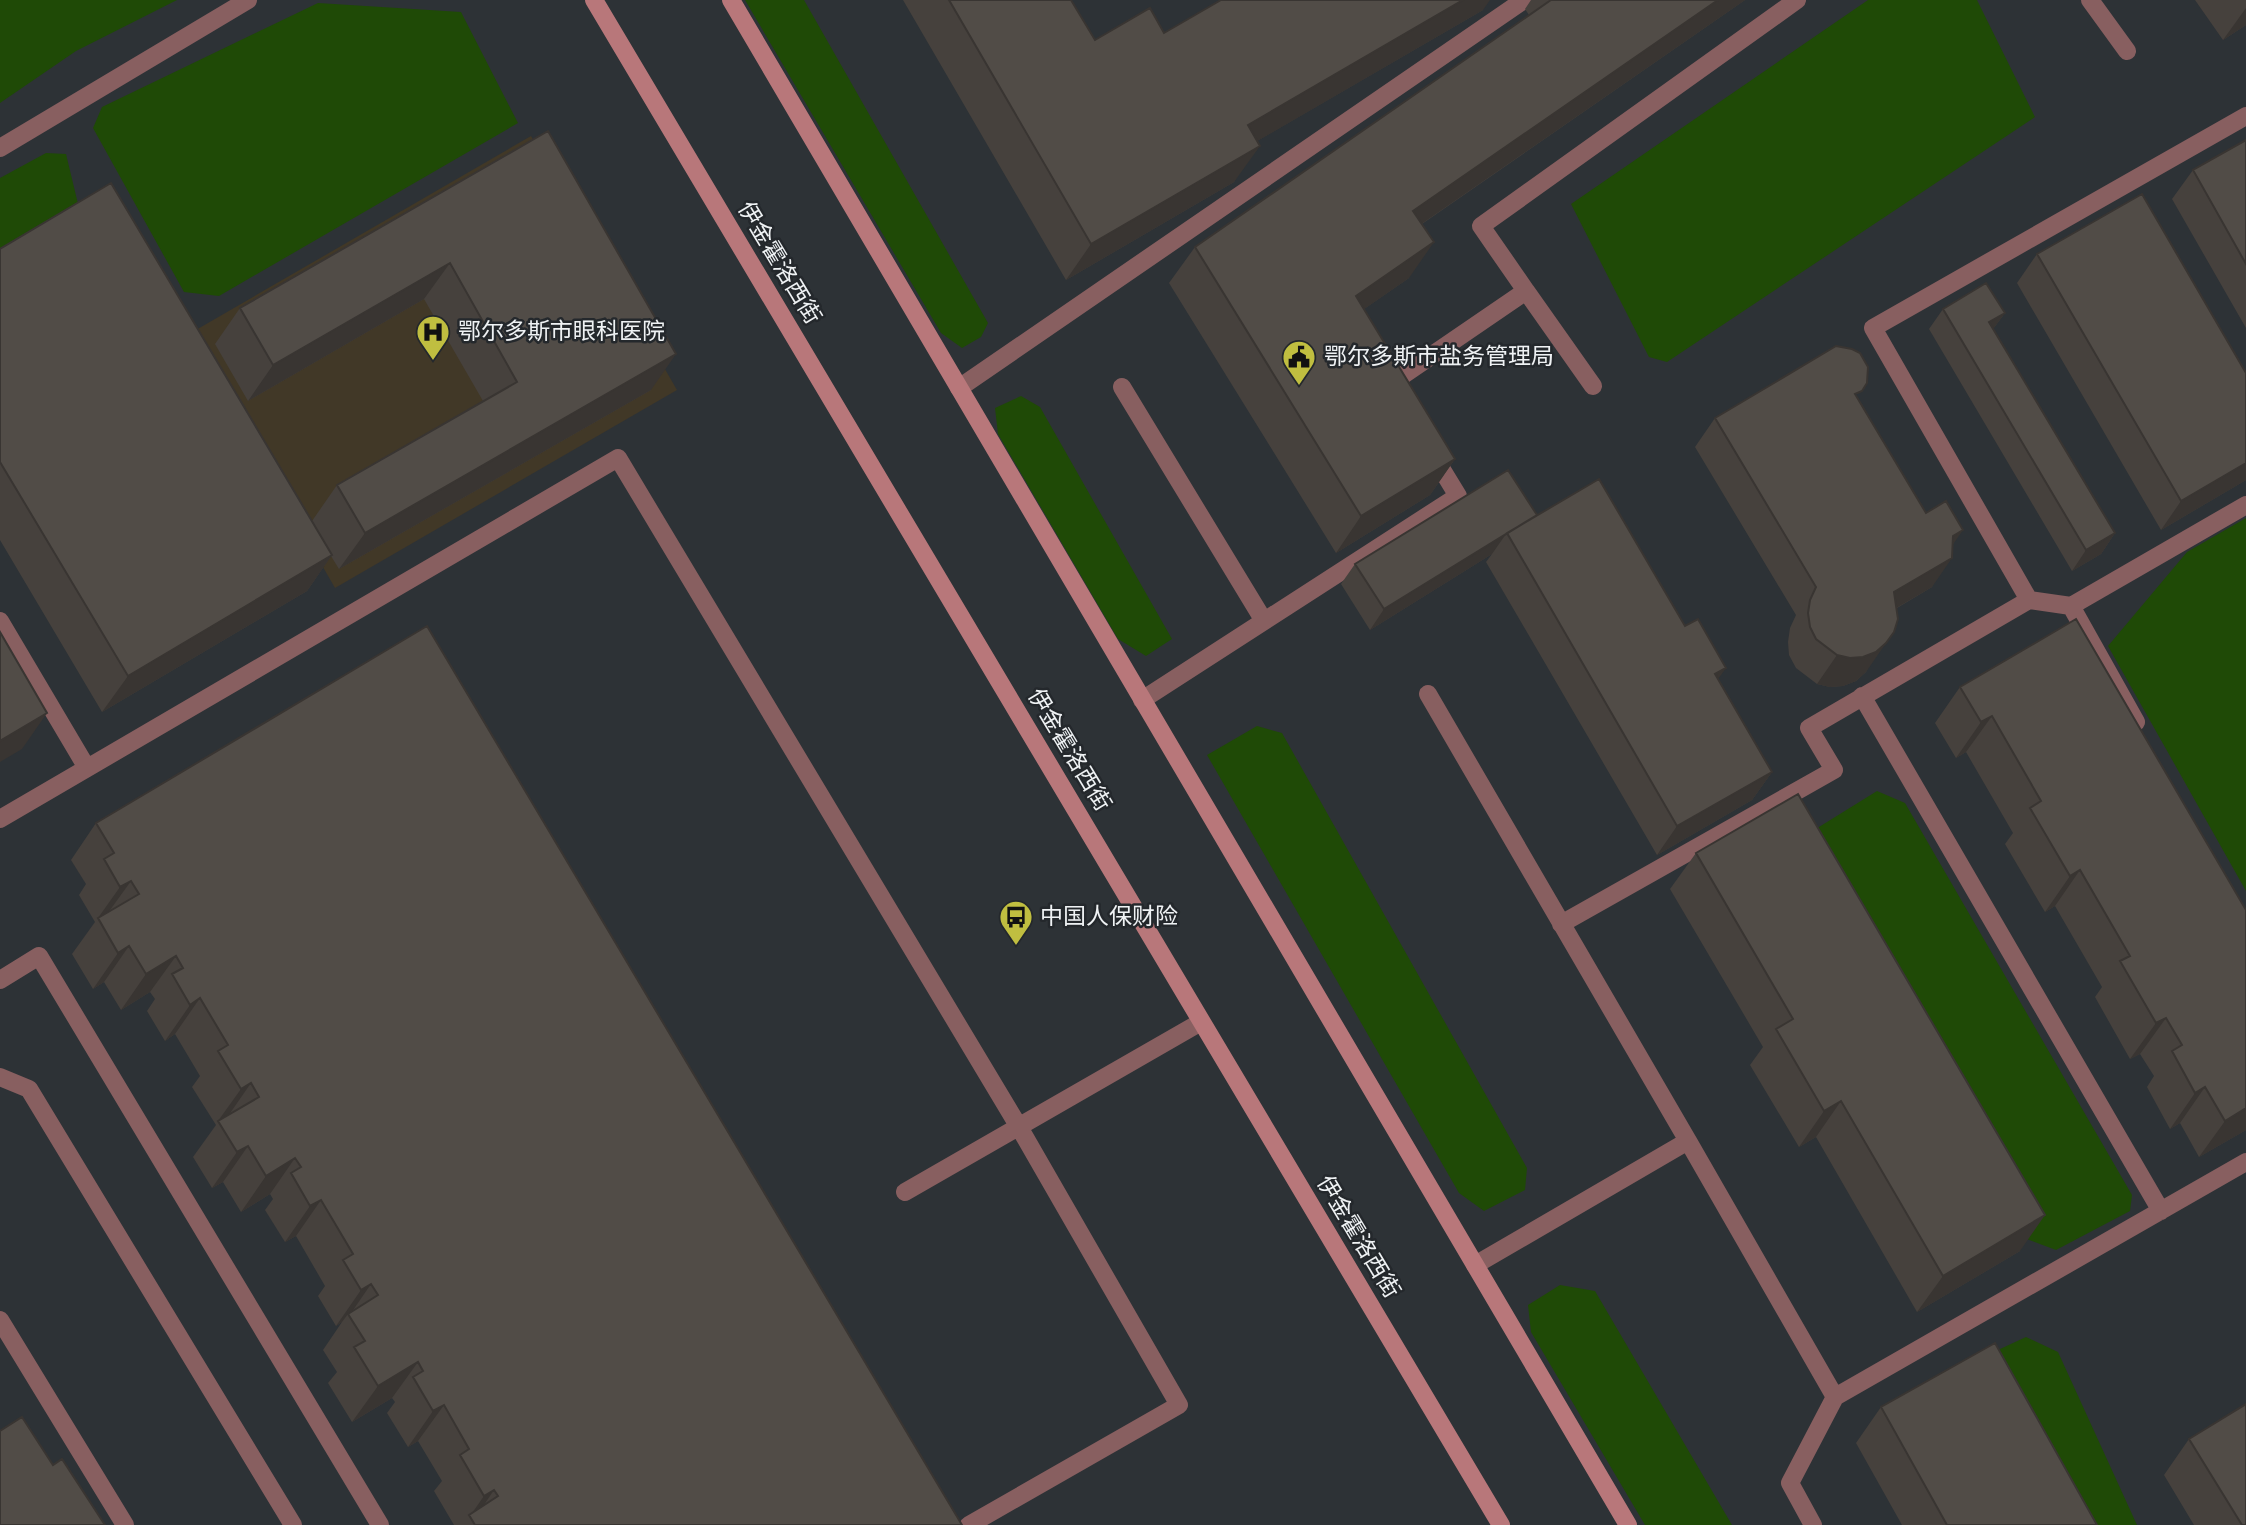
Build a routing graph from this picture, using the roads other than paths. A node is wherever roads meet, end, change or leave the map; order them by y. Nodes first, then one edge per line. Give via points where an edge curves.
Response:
1 (248, 0) edge
2 (594, 0) edge
3 (731, 0) edge
4 (1524, 0) edge
5 (1797, 0) edge
6 (2090, 0) edge
7 (2127, 51) dead end
8 (2246, 116) edge
9 (0, 148) edge
10 (1526, 291) junction
11 (1593, 386) dead end
12 (1122, 387) dead end
13 (959, 388) junction
14 (1404, 406) edge
15 (1424, 440) edge
16 (2246, 506) edge
17 (2029, 600) junction
18 (2071, 606) junction
19 (0, 621) edge
20 (1264, 621) junction
21 (1428, 694) dead end
22 (1863, 696) junction
23 (1142, 699) junction
24 (2145, 738) edge
25 (87, 768) junction
26 (0, 818) edge
27 (1561, 924) junction
28 (0, 979) edge
29 (1201, 1022) junction
30 (0, 1077) edge
31 (1018, 1127) junction
32 (1688, 1142) junction
33 (2246, 1162) edge
34 (905, 1192) dead end
35 (2161, 1211) junction
36 (1475, 1265) junction
37 (0, 1320) edge
38 (1835, 1396) junction
39 (125, 1525) edge
40 (293, 1525) edge
41 (380, 1525) edge
42 (969, 1525) edge
43 (1501, 1525) edge
44 (1628, 1525) edge
45 (1813, 1525) edge

1 - 9 lane
2 - 29 street, 伊金霍洛西街
3 - 13 street
4 - 13 lane
5 - 10 lane via 1481,226
6 - 7 lane
8 - 17 lane via 1873,328
10 - 11 lane
10 - 14 lane via 1390,384
12 - 20 lane
13 - 23 street
15 - 20 lane via 1458,496
16 - 18 lane
17 - 18 lane
17 - 22 lane
18 - 24 lane
19 - 25 lane
20 - 23 lane
21 - 27 lane
22 - 27 lane via 1809,727 1834,770
22 - 35 lane
23 - 36 street
25 - 26 lane
25 - 31 lane via 618,458
27 - 32 lane
28 - 41 lane via 39,956
29 - 31 lane
29 - 43 street, 伊金霍洛西街
30 - 40 lane via 29,1089
31 - 34 lane
31 - 42 lane via 1179,1405
32 - 36 lane
32 - 38 lane
33 - 35 lane
35 - 38 lane
36 - 44 street
37 - 39 lane
38 - 45 lane via 1790,1483

